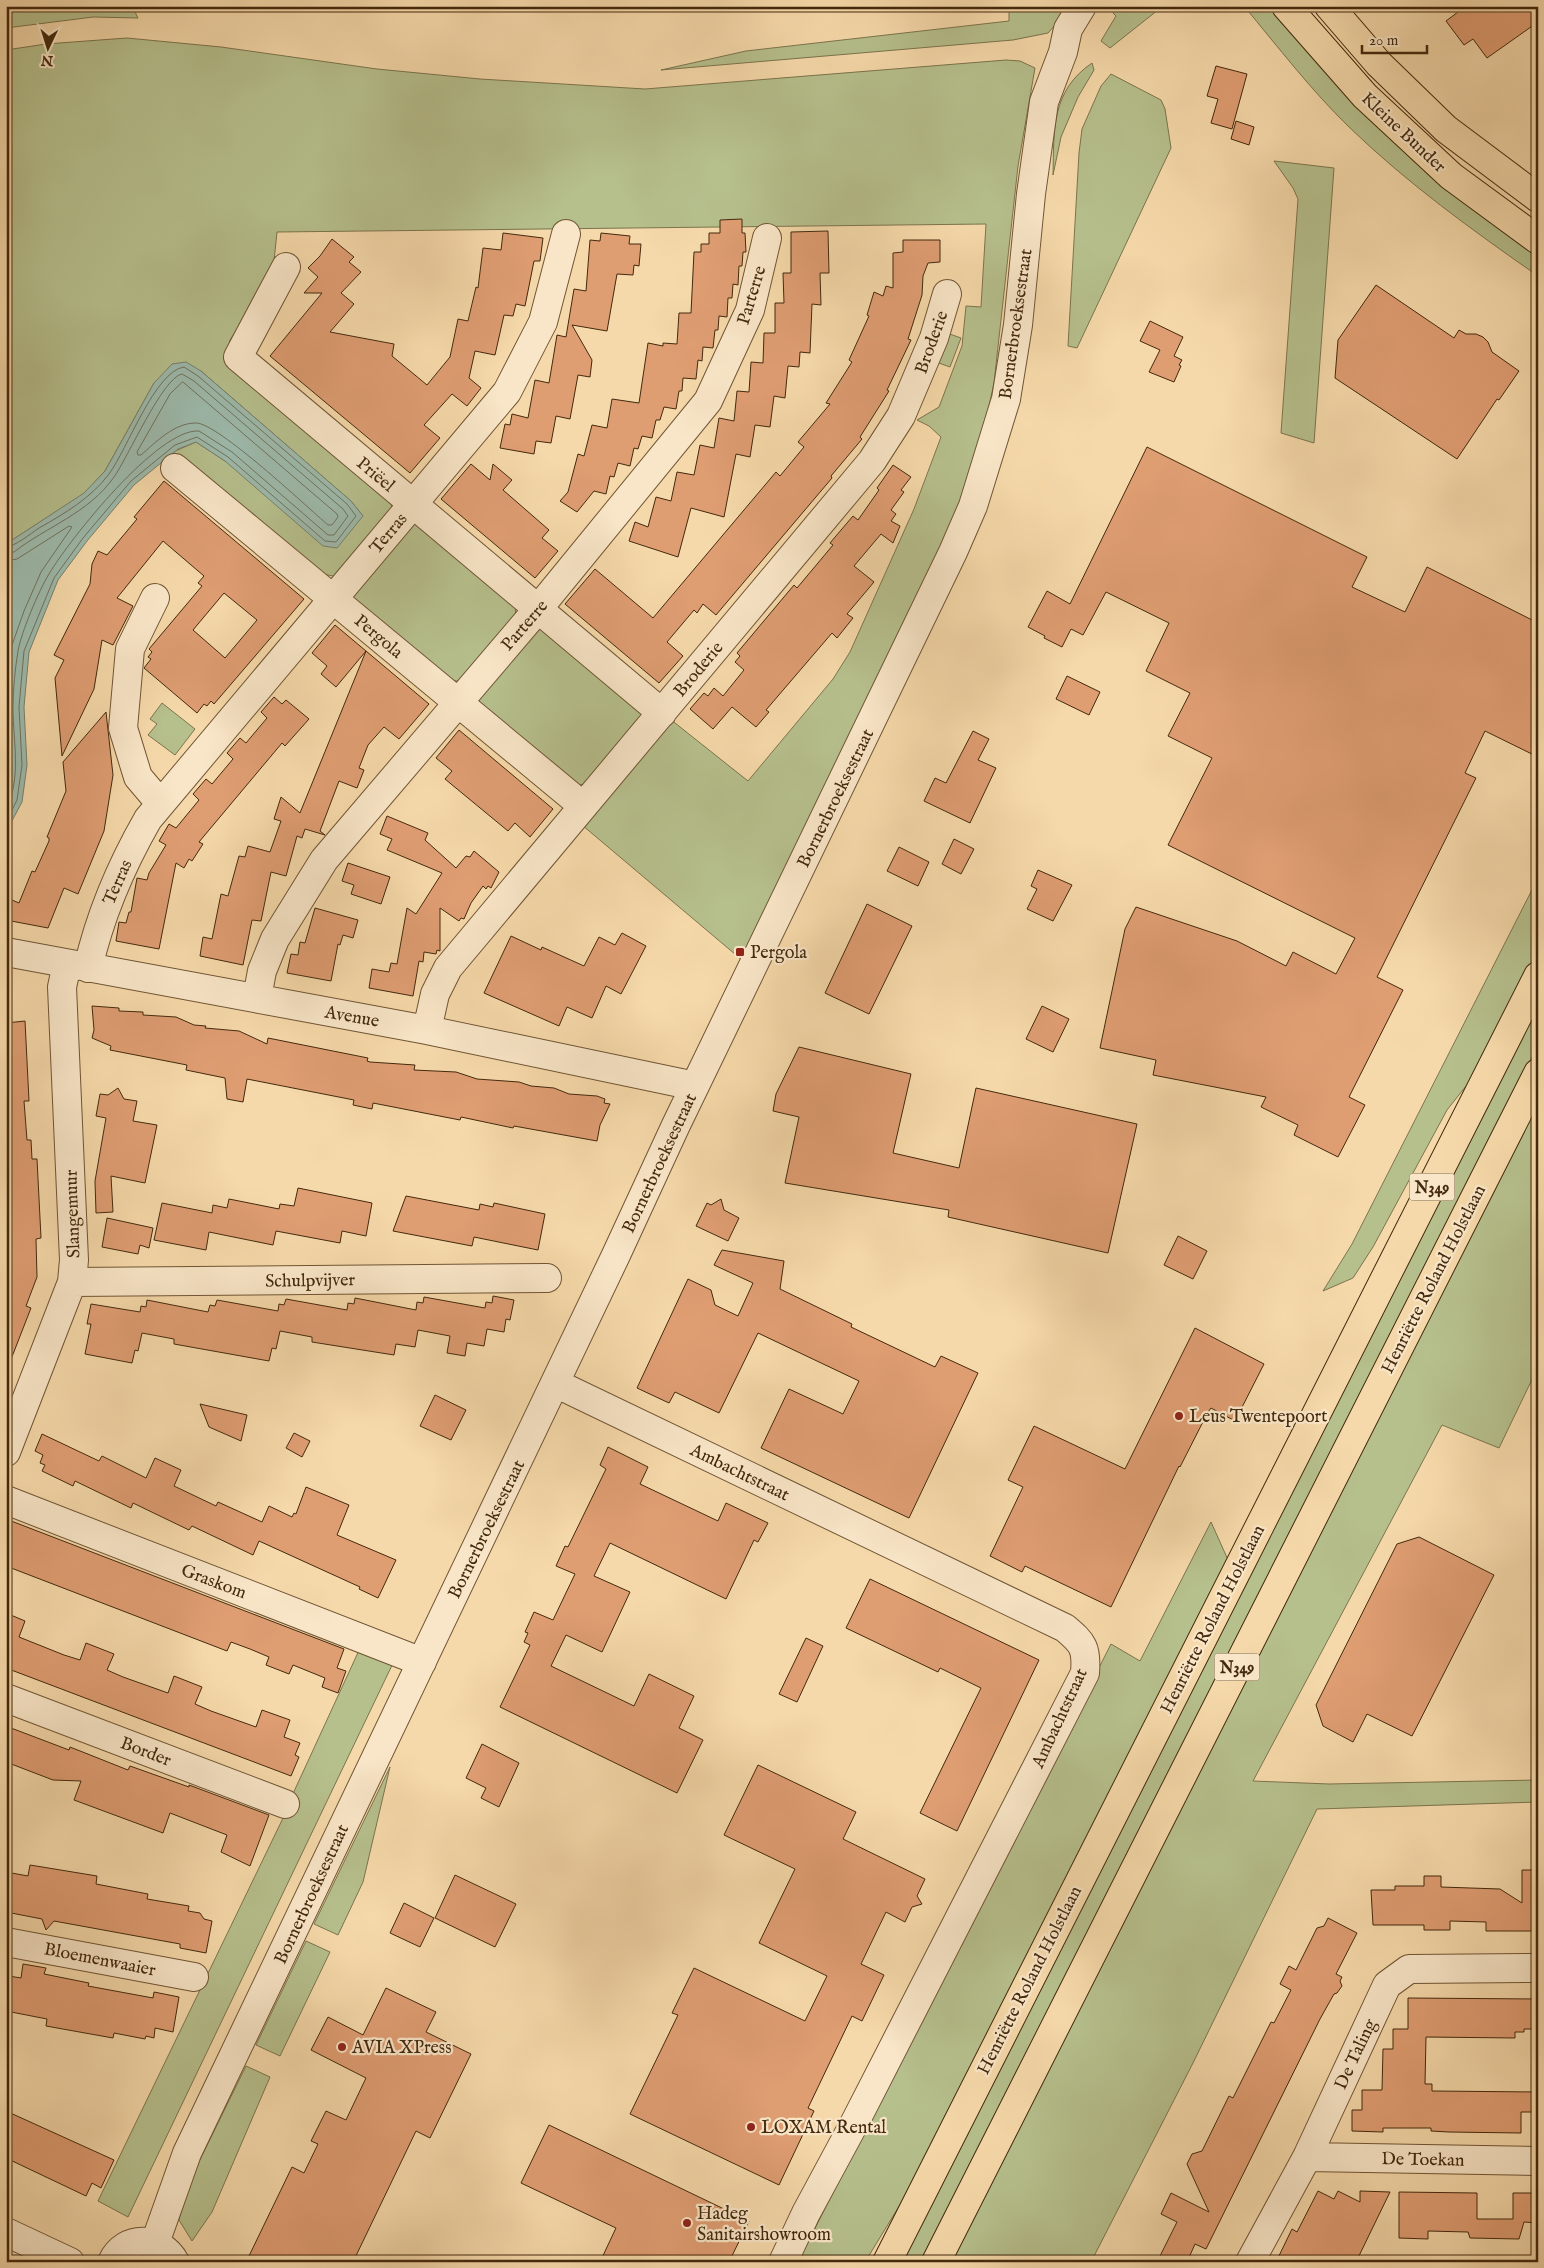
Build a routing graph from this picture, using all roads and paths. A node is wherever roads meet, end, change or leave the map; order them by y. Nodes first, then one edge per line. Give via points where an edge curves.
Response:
1 (1082, 6) edge
2 (1101, 6) edge
3 (1286, 6) edge
4 (1329, 6) edge
5 (1063, 52) junction
6 (1538, 198) edge
7 (566, 234) dead end
8 (767, 238) dead end
9 (1538, 240) edge
10 (286, 267) dead end
11 (947, 294) dead end
12 (175, 468) dead end
13 (412, 504) junction
14 (155, 598) dead end
15 (334, 598) junction
16 (538, 609) junction
17 (458, 702) junction
18 (662, 713) junction
19 (160, 803) junction
20 (583, 806) junction
21 (6, 952) edge
22 (78, 966) junction
23 (1538, 976) edge
24 (257, 998) junction
25 (428, 1030) junction
26 (1538, 1073) edge
27 (696, 1086) junction
28 (547, 1278) dead end
29 (72, 1282) junction
30 (555, 1383) junction
31 (6, 1452) edge
32 (6, 1500) edge
33 (422, 1662) junction
34 (6, 1698) edge
35 (285, 1804) dead end
36 (6, 1942) edge
37 (1538, 1968) edge
38 (194, 1977) dead end
39 (1307, 2157) junction
40 (1538, 2161) edge
41 (6, 2232) edge
42 (156, 2243) junction
43 (70, 2262) edge
44 (112, 2262) edge
45 (175, 2262) edge
46 (783, 2262) edge
47 (887, 2262) edge
48 (936, 2262) edge
49 (1250, 2262) edge

1 - 5 street, Bornerbroeksestraat via 1068,30
2 - 5 street, Bornerbroeksestraat
3 - 9 main road, Kleine Bunder via 1365,96 1451,176
4 - 6 main road, Kleine Bunder via 1379,64 1446,129
5 - 27 street, Bornerbroeksestraat via 1044,102 1018,325 1006,399 973,506
7 - 13 street, Terras via 543,322 507,392
8 - 16 street, Parterre via 750,310 708,401
10 - 13 street, Priëel via 238,357
11 - 18 street, Broderie via 934,338 901,416 872,462
12 - 15 street, Pergola
13 - 15 street, Terras
13 - 16 street, Priëel
14 - 19 street via 130,649 122,728 138,777
15 - 17 street, Pergola
15 - 19 street, Terras
16 - 17 street, Parterre
16 - 18 street, Priëel
17 - 20 street, Pergola
17 - 24 street, Parterre via 324,860 275,939 262,971
18 - 20 street, Broderie
19 - 22 street, Terras via 135,842
20 - 25 street, Broderie via 448,968 435,994
21 - 22 street, Avenue
22 - 24 street, Avenue
22 - 29 street, Slangemuur via 62,988 74,1260
23 - 47 main road, Henriëtte Roland Holstlaan / N349
24 - 25 street, Avenue
25 - 27 street, Avenue
26 - 48 main road, Henriëtte Roland Holstlaan / N349
27 - 30 street, Bornerbroeksestraat
28 - 29 street, Schulpvijver
29 - 31 street, Slangemuur
30 - 33 street, Bornerbroeksestraat
30 - 46 street, Ambachtstraat via 1065,1628 1081,1641 1086,1655 1085,1672
32 - 33 street, Graskom
33 - 42 street, Bornerbroeksestraat via 187,2152
34 - 35 street, Border
36 - 38 street, Bloemenwaaier
37 - 39 street, De Taling via 1409,1969 1387,1985
39 - 40 street, De Toekan
39 - 49 street, De Taling
41 - 43 street
42 - 44 street via 127,2245
42 - 45 street via 165,2248

